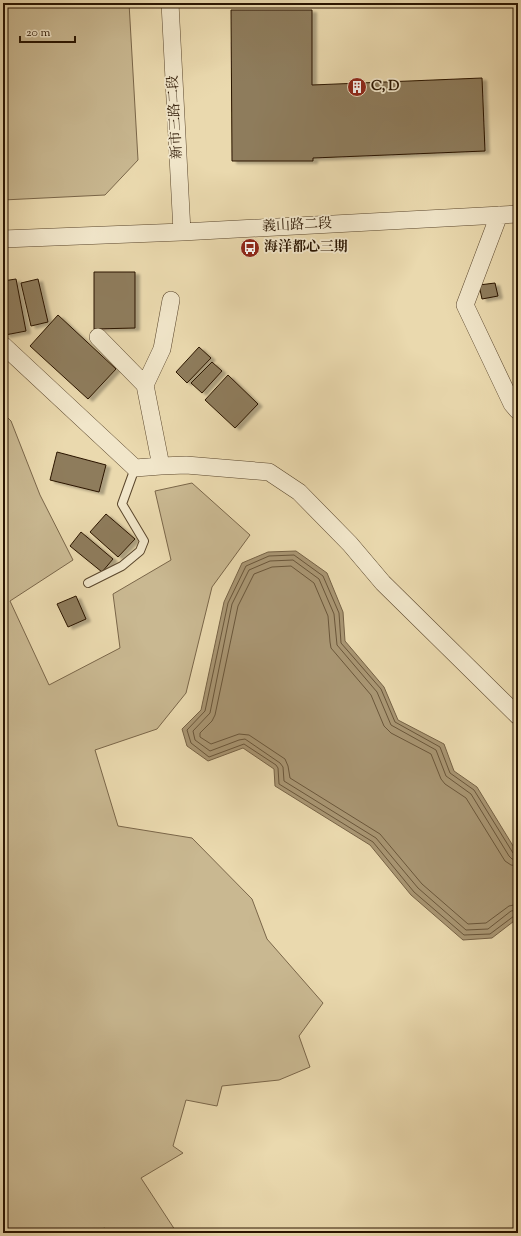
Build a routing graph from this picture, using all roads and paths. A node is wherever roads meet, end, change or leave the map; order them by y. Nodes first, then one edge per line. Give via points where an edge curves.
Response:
1 (170, 3) edge
2 (518, 214) edge
3 (499, 215) junction
4 (182, 232) junction
5 (3, 239) edge
6 (171, 300) dead end
7 (98, 337) dead end
8 (3, 345) edge
9 (145, 385) junction
10 (518, 411) edge
11 (161, 466) junction
12 (135, 468) junction
13 (88, 583) dead end
14 (518, 716) edge

1 - 4 street, 新市三路二段
2 - 3 street, 義山路二段
3 - 4 street, 義山路二段
3 - 10 street via 465,306 512,404
4 - 5 street, 義山路二段
6 - 9 street via 162,349
7 - 9 street
8 - 12 street
9 - 11 street
11 - 12 street
11 - 14 street via 186,465 269,472 299,492 350,544 383,583
12 - 13 lane via 122,504 144,541 140,552 122,566

